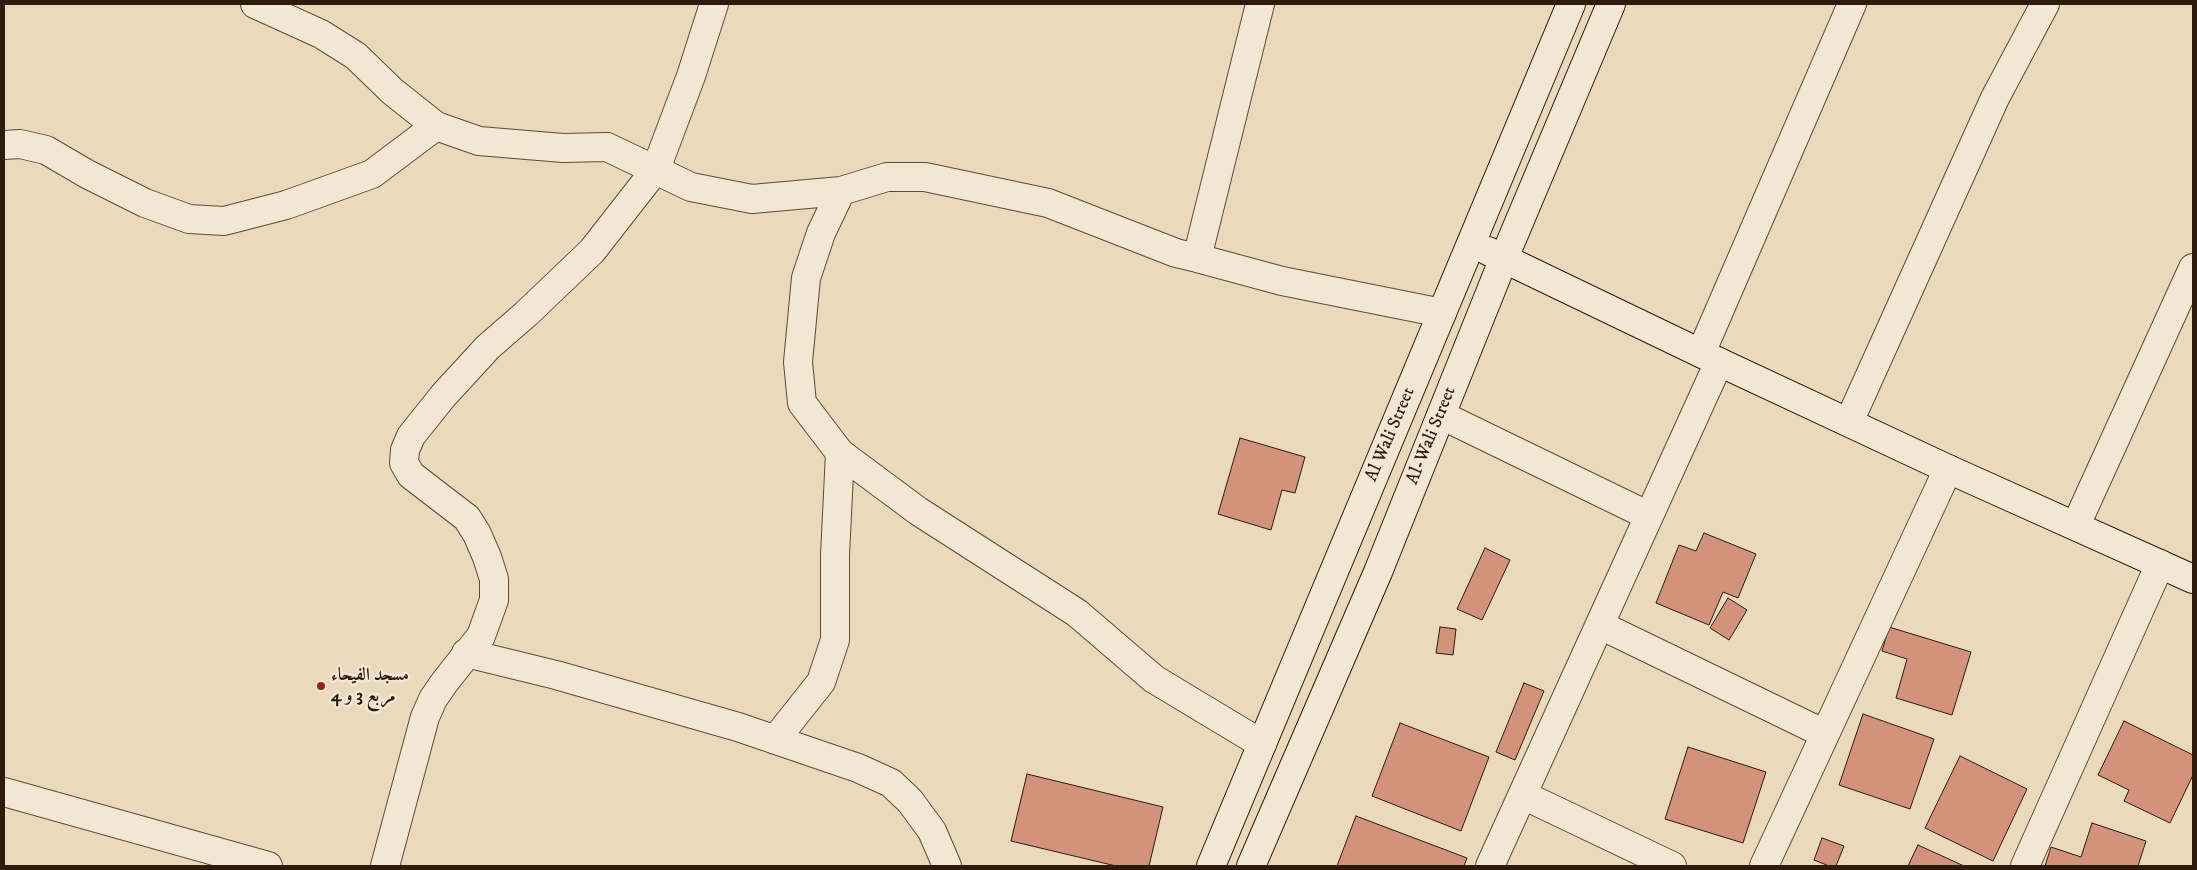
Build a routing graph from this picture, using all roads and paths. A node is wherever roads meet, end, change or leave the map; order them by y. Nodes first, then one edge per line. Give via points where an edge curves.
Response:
1 (255, 4) edge
2 (714, 4) edge
3 (1260, 4) edge
4 (1571, 4) edge
5 (1611, 4) edge
6 (1852, 4) edge
7 (2044, 4) edge
8 (436, 126) junction
9 (4, 145) edge
10 (656, 169) junction
11 (841, 191) junction
12 (1471, 242) junction
13 (1197, 258) junction
14 (1504, 258) junction
15 (2193, 268) edge
16 (1442, 313) junction
17 (1710, 358) junction
18 (1441, 415) junction
19 (1849, 422) junction
20 (840, 453) junction
21 (1948, 469) junction
22 (1649, 516) junction
23 (2076, 525) junction
24 (2160, 564) junction
25 (2193, 579) edge
26 (1600, 625) junction
27 (466, 653) junction
28 (1825, 734) junction
29 (775, 740) junction
30 (1262, 744) junction
31 (4, 792) edge
32 (1523, 795) junction
33 (268, 866) edge
34 (385, 866) edge
35 (947, 866) edge
36 (1212, 866) edge
37 (1251, 866) edge
38 (1490, 866) edge
39 (1672, 866) edge
40 (1764, 866) edge
41 (2025, 866) edge

1 - 8 street via 321,34 356,56 392,91
2 - 10 street
3 - 13 street
4 - 12 street, Al Wali Street
5 - 14 street, Al-Wali Street
6 - 17 street
7 - 19 street via 1995,98
8 - 9 street via 372,174 286,205 224,221 189,219 145,203 46,150 20,144
8 - 10 street via 480,140 563,148 608,146
10 - 11 street via 691,187 752,199
10 - 27 street via 592,251 488,347 442,396 405,450 404,462 411,474 467,518 488,556 494,579 494,600 481,636
11 - 13 street via 887,177 925,177 1048,203 1176,253
11 - 20 street via 821,232 806,278 798,362 802,403
12 - 14 street
12 - 16 street, Al Wali Street
13 - 16 street via 1282,280
14 - 17 street
14 - 18 street, Al-Wali Street
15 - 23 street
16 - 30 street, Al Wali Street
17 - 19 street
17 - 22 street
18 - 22 street
18 - 37 street, Al-Wali Street via 1378,572
19 - 21 street
20 - 29 street via 835,640 821,682
20 - 30 street via 918,510 1077,613 1154,679
21 - 23 street
21 - 28 street
22 - 26 street
23 - 24 street
24 - 25 street
24 - 41 street
26 - 28 street
26 - 32 street
27 - 29 street via 556,674
27 - 34 street via 433,699 425,717
28 - 40 street
29 - 35 street via 858,768 891,783 910,801 932,831
30 - 36 street, Al Wali Street
31 - 33 street
32 - 38 street
32 - 39 street

